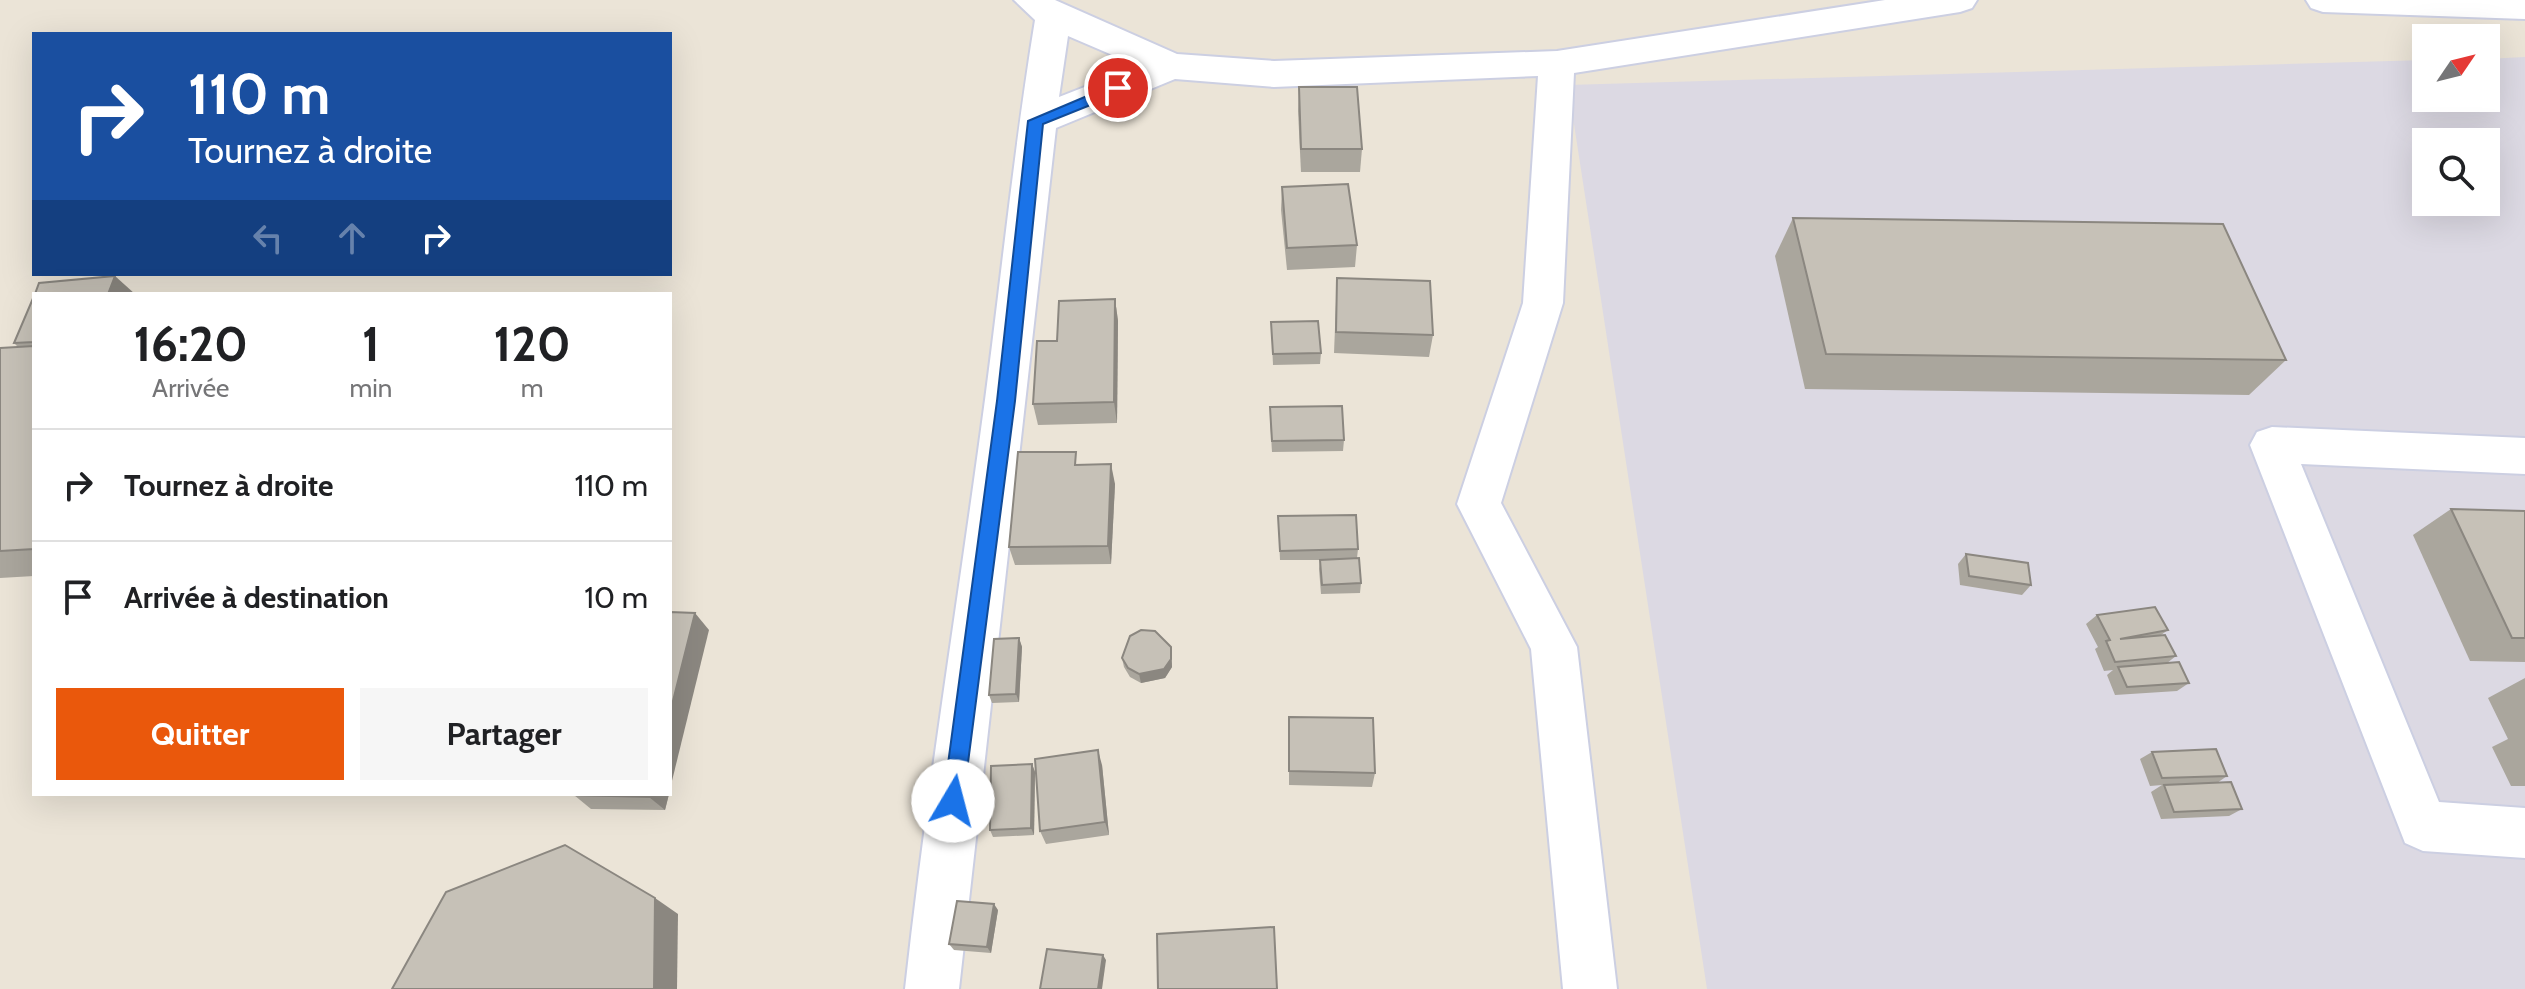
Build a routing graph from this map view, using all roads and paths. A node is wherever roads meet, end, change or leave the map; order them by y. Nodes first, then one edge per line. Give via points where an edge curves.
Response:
1 (1960, 0) edge
2 (2323, 0) edge
3 (2525, 7) edge
4 (1042, 8) edge
5 (1557, 63) junction
6 (1172, 66) junction
7 (1036, 121) junction
8 (2525, 456) edge
9 (2525, 833) edge
10 (932, 989) edge
11 (1590, 989) edge

1 - 5 street
2 - 3 street
4 - 6 street
4 - 7 street
5 - 6 street via 1274,74
5 - 11 street via 1543,303 1479,504 1554,647
6 - 7 street
7 - 10 street
8 - 9 street via 2272,445 2423,826

